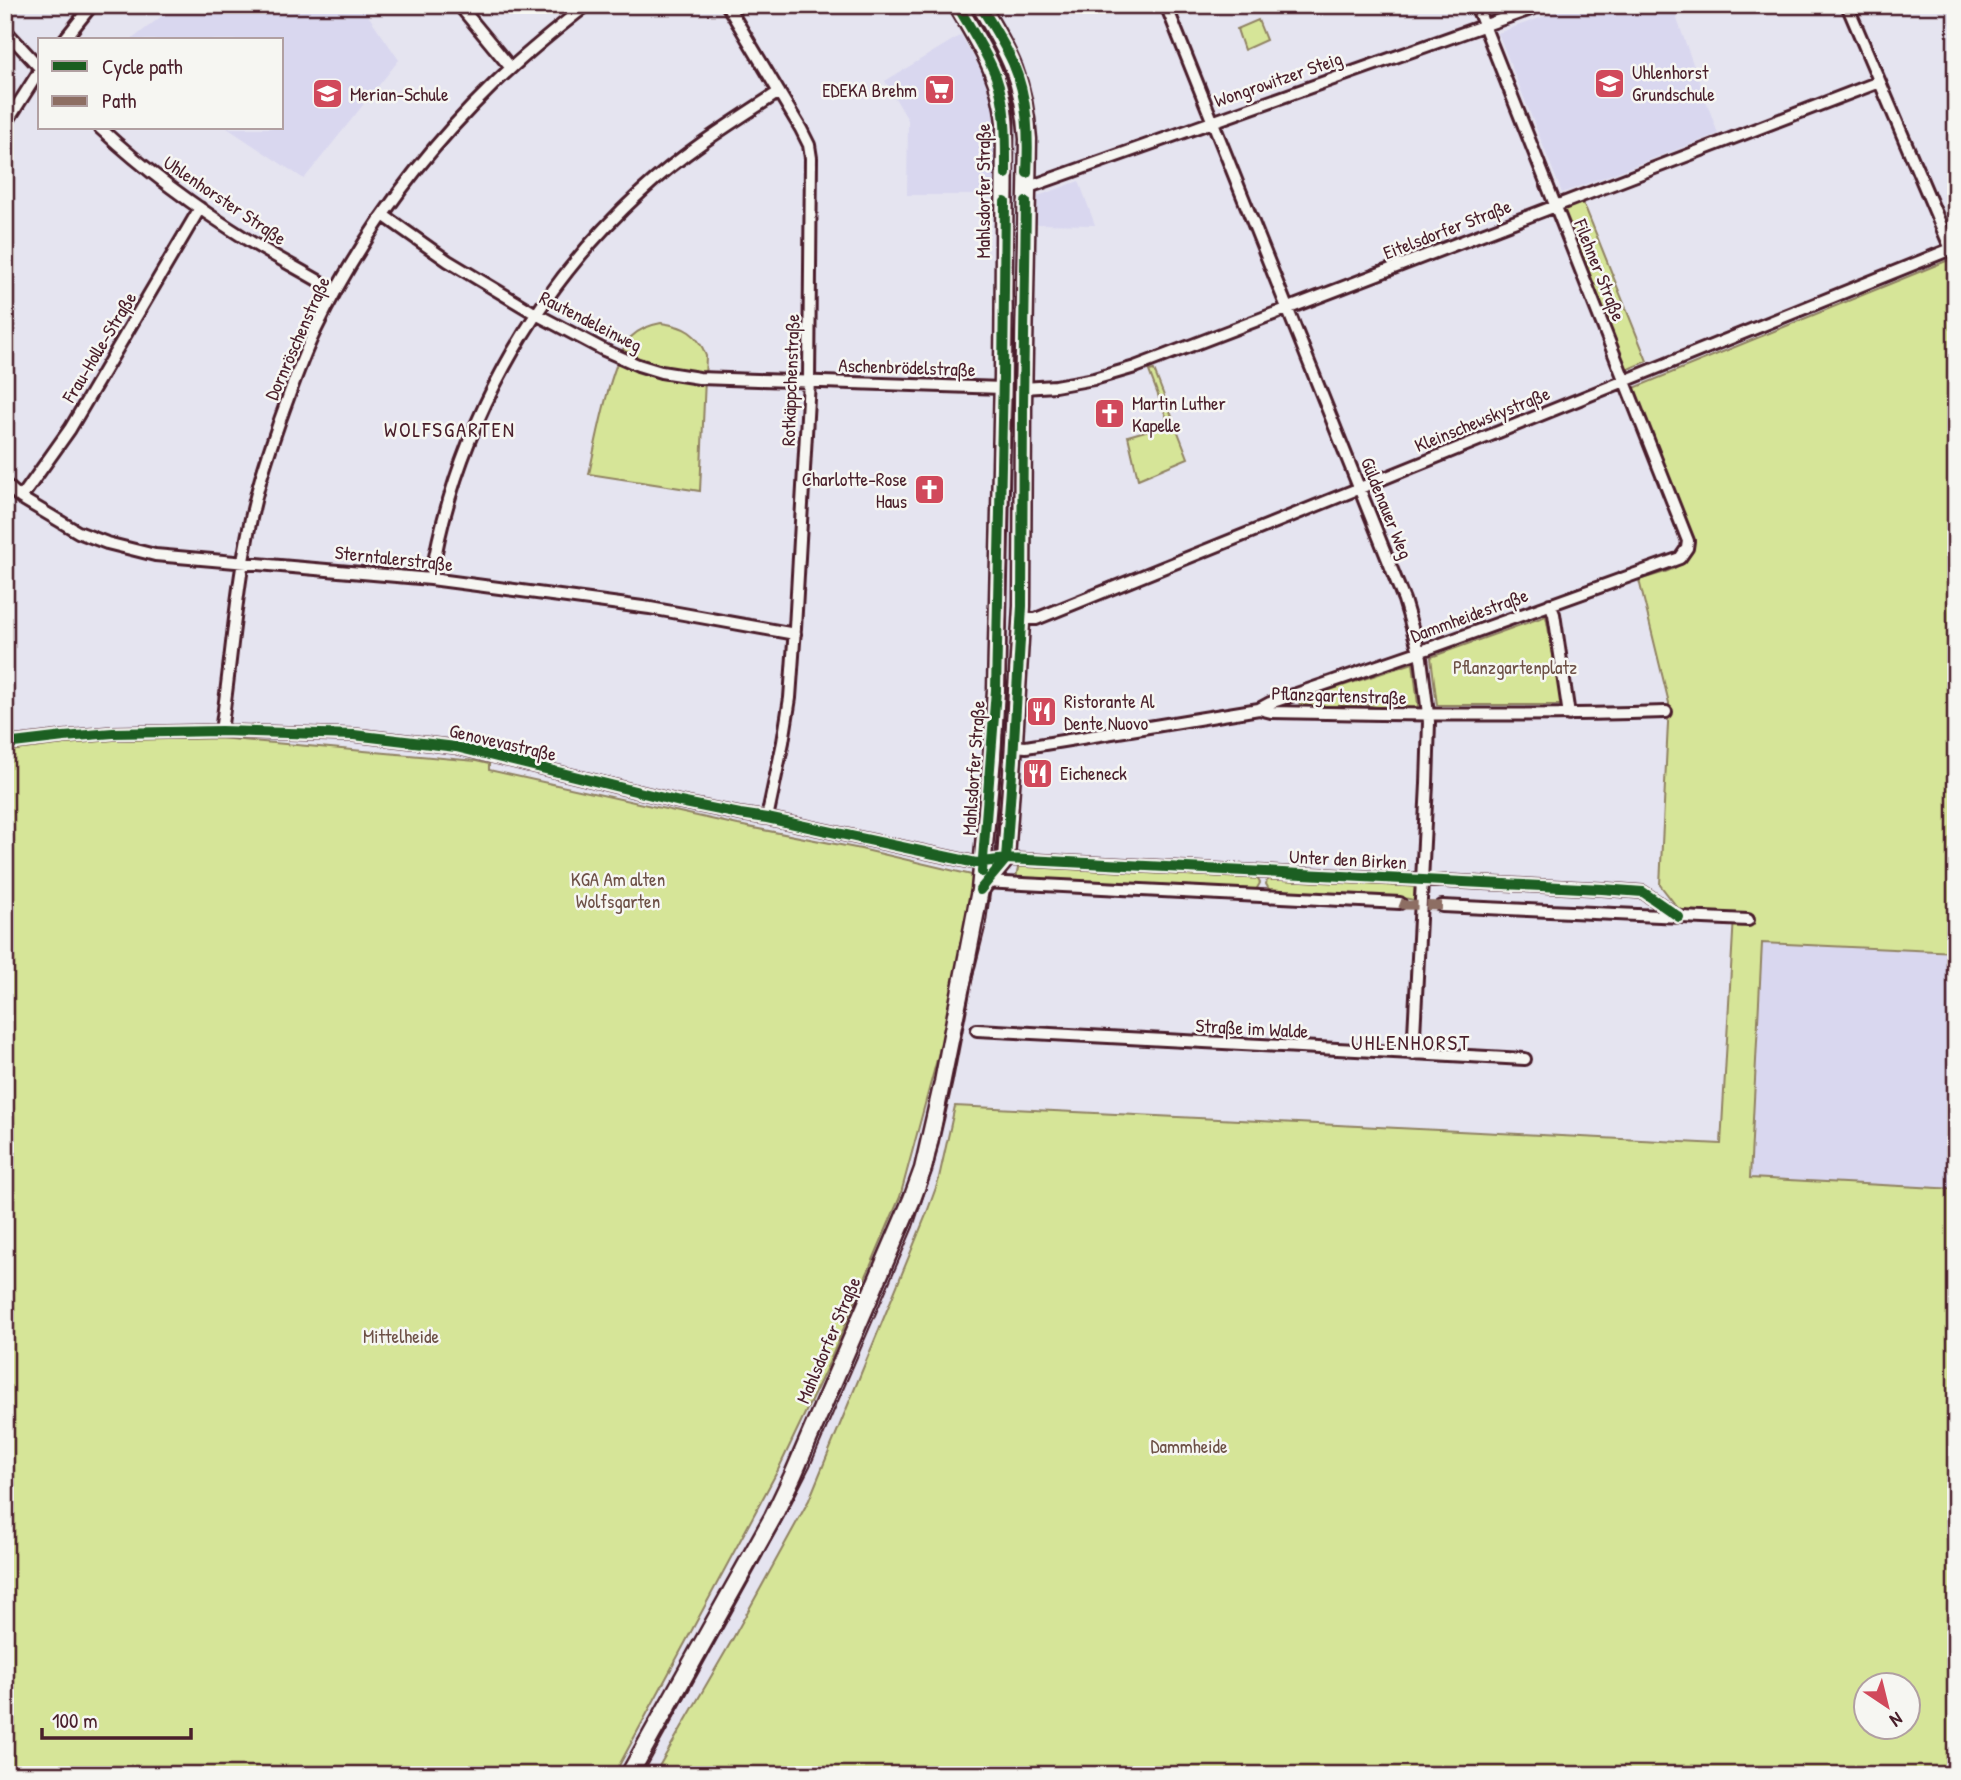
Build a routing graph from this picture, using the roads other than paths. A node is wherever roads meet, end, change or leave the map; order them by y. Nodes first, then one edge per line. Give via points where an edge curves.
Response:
1 (92, 5) edge
2 (459, 5) edge
3 (587, 5) edge
4 (727, 5) edge
5 (957, 5) edge
6 (980, 5) edge
7 (1166, 5) edge
8 (1476, 5) edge
9 (1542, 5) edge
10 (1847, 5) edge
11 (1484, 26) junction
12 (5, 30) edge
13 (66, 38) edge
14 (38, 67) edge
15 (511, 68) junction
16 (38, 72) edge
17 (1879, 82) junction
18 (779, 92) junction
19 (1213, 121) junction
20 (5, 125) edge
21 (102, 130) edge
22 (1006, 188) junction
23 (1026, 188) junction
24 (1556, 206) junction
25 (200, 208) junction
26 (383, 215) junction
27 (1953, 248) edge
28 (336, 291) junction
29 (1287, 309) junction
30 (536, 314) junction
31 (1625, 380) junction
32 (809, 381) junction
33 (1003, 388) junction
34 (1023, 388) junction
35 (5, 484) edge
36 (1360, 488) junction
37 (21, 498) junction
38 (1687, 548) joint
39 (244, 563) junction
40 (431, 579) junction
41 (1550, 604) junction
42 (1021, 619) junction
43 (795, 634) junction
44 (1420, 651) junction
45 (1259, 709) junction
46 (1666, 712) dead end
47 (1569, 715) junction
48 (1428, 716) junction
49 (221, 731) junction
50 (5, 744) edge
51 (1014, 747) junction
52 (767, 818) junction
53 (1006, 859) junction
54 (984, 862) junction
55 (1422, 880) junction
56 (983, 884) junction
57 (1400, 902) dead end
58 (1442, 906) dead end
59 (1679, 917) junction
60 (1748, 920) dead end
61 (977, 1030) dead end
62 (1413, 1054) junction
63 (1525, 1059) dead end
64 (629, 1775) edge

1 - 13 street
2 - 15 street
3 - 15 street, Dornröschenstraße
4 - 18 street, Rotkäppchenstraße
5 - 22 main road, Mahlsdorfer Straße via 1000,89
6 - 23 main road, Mahlsdorfer Straße via 1013,64 1024,97
7 - 19 street, Güldenauer Weg
8 - 11 street, Filehner Straße
9 - 11 street, Wongrowitzer Steig
10 - 17 street
11 - 19 street, Wongrowitzer Steig
11 - 24 street, Filehner Straße
12 - 14 street
15 - 26 street, Dornröschenstraße via 445,136
16 - 20 street
17 - 24 street, Eitelsdorfer Straße
17 - 27 street
18 - 30 street via 709,137 640,192 589,246
18 - 32 street, Rotkäppchenstraße via 809,145 811,158
19 - 23 street, Wongrowitzer Steig
19 - 29 street, Güldenauer Weg
21 - 25 street, Uhlenhorster Straße
22 - 23 main road
22 - 33 main road, Mahlsdorfer Straße
23 - 34 main road, Mahlsdorfer Straße
24 - 29 street, Eitelsdorfer Straße
24 - 31 street, Filehner Straße
25 - 28 street, Uhlenhorster Straße
25 - 37 street, Frau-Holle-Straße via 71,429
26 - 28 street, Dornröschenstraße
26 - 30 street, Rautendeleinweg
27 - 31 street, Kleinschewskystraße
28 - 39 street, Dornröschenstraße via 296,374 273,440 255,501
29 - 34 street, Eitelsdorfer Straße via 1125,370 1055,386
29 - 36 street, Güldenauer Weg
30 - 32 street, Rautendeleinweg via 661,372 699,378
30 - 40 street via 499,375 468,442
31 - 36 street, Kleinschewskystraße
31 - 38 street, Filehner Straße
32 - 33 street, Aschenbrödelstraße
32 - 43 street, Rotkäppchenstraße
33 - 34 main road
33 - 54 main road, Mahlsdorfer Straße via 996,690
34 - 42 main road, Mahlsdorfer Straße
35 - 37 street, Sterntalerstraße
36 - 42 street, Kleinschewskystraße via 1036,619
36 - 44 street, Güldenauer Weg
37 - 39 street, Sterntalerstraße via 107,544 155,555
38 - 41 street, Dammheidestraße via 1680,558
39 - 40 street, Sterntalerstraße
39 - 49 street, Dornröschenstraße
40 - 43 street, Sterntalerstraße via 650,608
41 - 44 street, Dammheidestraße
41 - 47 street
42 - 51 main road, Mahlsdorfer Straße
43 - 52 street, Rotkäppchenstraße via 790,698
44 - 45 street, Dammheidestraße
44 - 48 street, Güldenauer Weg
45 - 48 street, Pflanzgartenstraße
45 - 51 street, Pflanzgartenstraße
46 - 47 street, Pflanzgartenstraße
47 - 48 street, Pflanzgartenstraße
48 - 55 street, Güldenauer Weg
49 - 50 street, Genovevastraße via 113,733
49 - 52 street, Genovevastraße via 354,735 456,747 680,802
51 - 53 main road, Mahlsdorfer Straße
52 - 54 street, Genovevastraße
53 - 54 street, Unter den Birken
53 - 55 street, Unter den Birken
53 - 56 main road, Mahlsdorfer Straße
54 - 56 main road, Mahlsdorfer Straße
55 - 59 street, Unter den Birken via 1643,892
55 - 62 street, Güldenauer Weg
56 - 57 street
56 - 64 main road, Mahlsdorfer Straße via 931,1139 912,1199 773,1517
58 - 59 street
59 - 60 street
61 - 62 street, Straße im Walde
62 - 63 street, Straße im Walde

